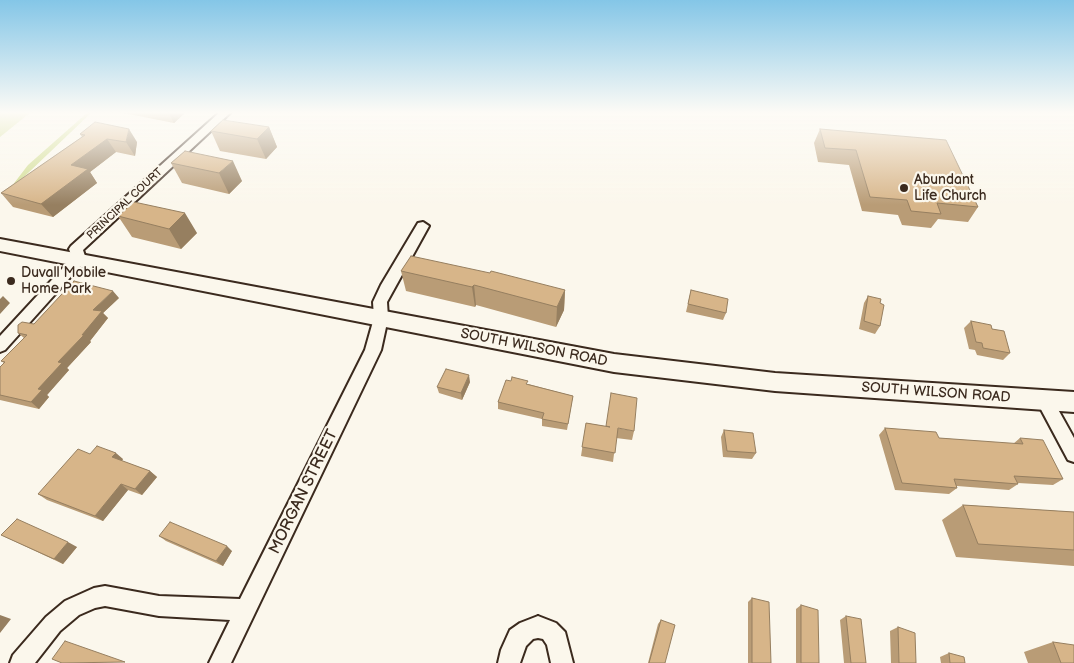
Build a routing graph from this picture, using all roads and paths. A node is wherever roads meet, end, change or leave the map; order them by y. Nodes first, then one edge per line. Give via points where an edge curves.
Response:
1 (192, 143) edge
2 (423, 226) dead end
3 (0, 245) edge
4 (79, 259) junction
5 (380, 318) junction
6 (0, 346) edge
7 (1044, 400) junction
8 (1074, 402) edge
9 (1074, 454) edge
10 (245, 610) junction
11 (21, 663) edge
12 (220, 663) edge
13 (509, 663) edge
14 (562, 663) edge

1 - 4 street, PRINCIPAL COURT via 78,248
2 - 5 street, MORGAN STREET via 380,302
3 - 4 main road, SOUTH WILSON ROAD
4 - 5 main road, SOUTH WILSON ROAD
4 - 6 street
5 - 7 main road, SOUTH WILSON ROAD via 614,363 682,372 775,382
5 - 10 street, MORGAN STREET via 373,350
7 - 8 main road, SOUTH WILSON ROAD
7 - 9 street
10 - 11 street via 159,606 105,596 94,598 72,608 53,624
10 - 12 street, MORGAN STREET
13 - 14 street via 518,638 527,630 538,627 549,630 557,640

